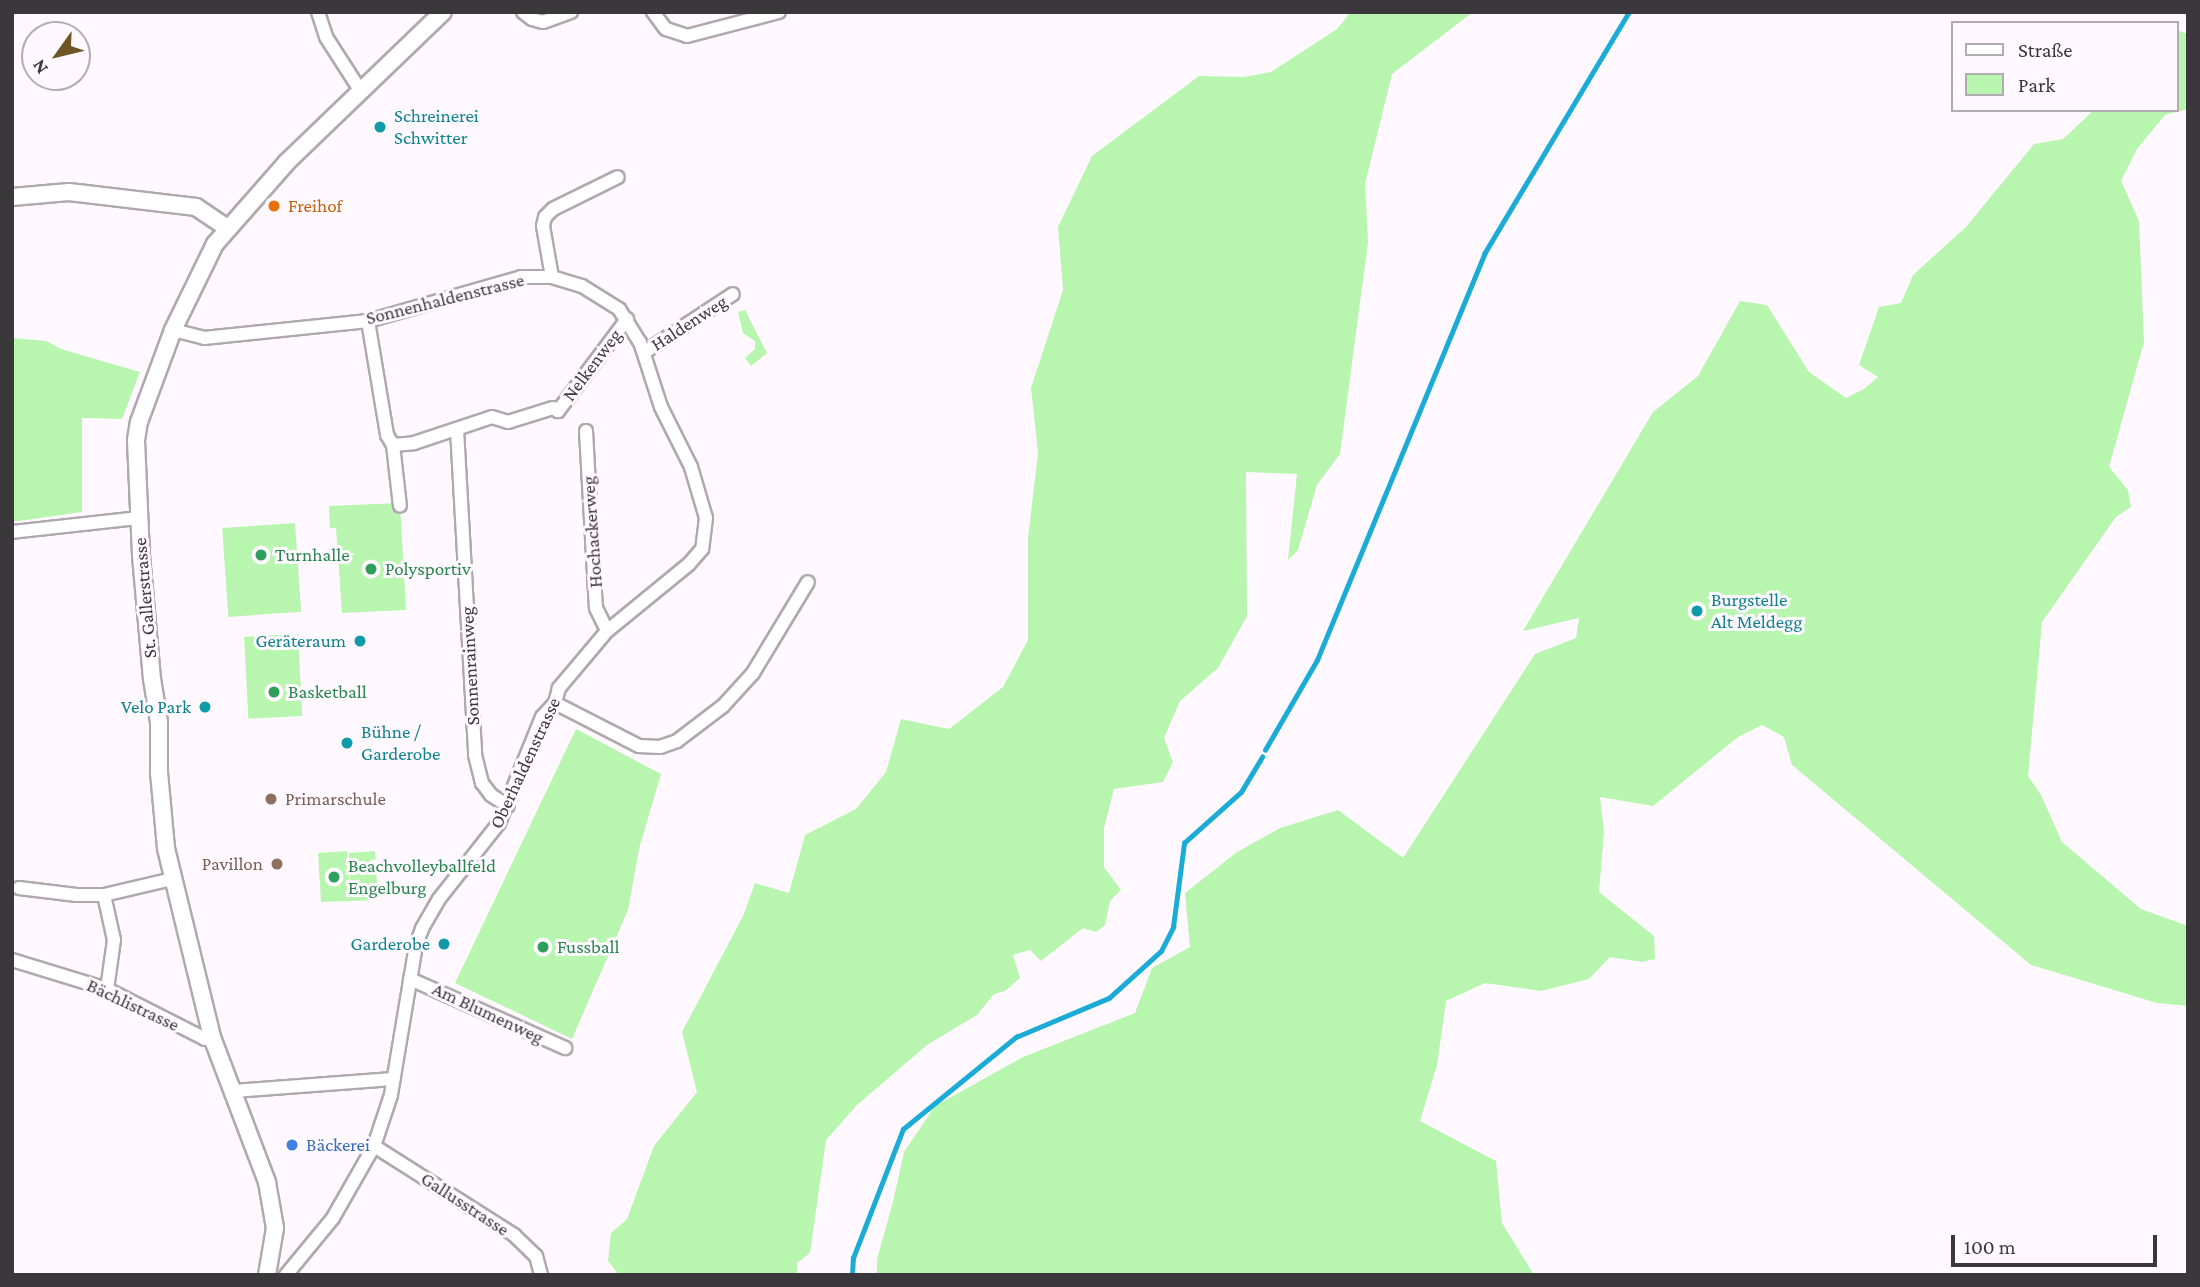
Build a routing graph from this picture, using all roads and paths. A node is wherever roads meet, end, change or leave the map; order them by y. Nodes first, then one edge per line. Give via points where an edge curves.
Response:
1 (317, 12) edge
2 (443, 12) edge
3 (523, 12) edge
4 (571, 12) edge
5 (653, 12) edge
6 (779, 12) edge
7 (360, 90) junction
8 (618, 177) dead end
9 (12, 197) edge
10 (227, 228) junction
11 (552, 277) junction
12 (733, 295) dead end
13 (627, 319) junction
14 (368, 321) junction
15 (173, 330) junction
16 (645, 352) junction
17 (457, 429) junction
18 (586, 431) dead end
19 (393, 445) junction
20 (400, 506) dead end
21 (138, 518) junction
22 (12, 532) edge
23 (808, 582) dead end
24 (607, 631) junction
25 (555, 703) junction
26 (508, 806) junction
27 (172, 878) junction
28 (19, 888) dead end
29 (104, 895) junction
30 (12, 960) edge
31 (410, 979) junction
32 (107, 989) junction
33 (212, 1037) junction
34 (565, 1048) dead end
35 (394, 1079) junction
36 (233, 1091) junction
37 (374, 1146) junction
38 (267, 1275) edge
39 (286, 1275) edge
40 (541, 1275) edge

1 - 7 street via 326,37
2 - 7 street, St. Gallerstrasse
3 - 4 street via 543,22
5 - 6 street via 666,29 687,36
7 - 10 street, St. Gallerstrasse
8 - 11 street via 553,209 545,218
9 - 10 street via 77,192 196,207
10 - 15 street, St. Gallerstrasse via 200,271
11 - 13 street, Sonnenhaldenstrasse via 598,295
11 - 14 street, Sonnenhaldenstrasse via 509,280
12 - 16 street, Haldenweg
13 - 16 street, Sonnenhaldenstrasse
13 - 17 street, Nelkenweg via 558,411 552,408 508,422 492,417
14 - 15 street, Sonnenhaldenstrasse via 204,338
14 - 19 street via 387,435
15 - 21 street, St. Gallerstrasse via 139,422 134,453
16 - 24 street, Oberhaldenstrasse via 662,407 701,497 705,537 702,549 689,564
17 - 19 street
17 - 26 street, Sonnenrainweg via 475,755 482,783
18 - 24 street, Hochackerweg via 596,608
19 - 20 street
21 - 22 street
21 - 27 street, St. Gallerstrasse
23 - 25 street via 753,673 723,706 677,741 660,747 639,746
24 - 25 street, Oberhaldenstrasse via 559,688
25 - 26 street, Oberhaldenstrasse via 542,717
26 - 31 street, Oberhaldenstrasse via 422,929
27 - 29 street
27 - 33 street, St. Gallerstrasse
28 - 29 street
29 - 32 street via 114,940
30 - 32 street, Bächlistrasse
31 - 34 street, Am Blumenweg
31 - 35 street, Oberhaldenstrasse
32 - 33 street, Bächlistrasse via 205,1039
33 - 36 street, St. Gallerstrasse
35 - 36 street
35 - 37 street, Oberhaldenstrasse
36 - 38 street, St. Gallerstrasse via 261,1161 273,1210 274,1246
37 - 39 street, Oberhaldenstrasse via 333,1218
37 - 40 street, Gallusstrasse via 514,1235 536,1256

